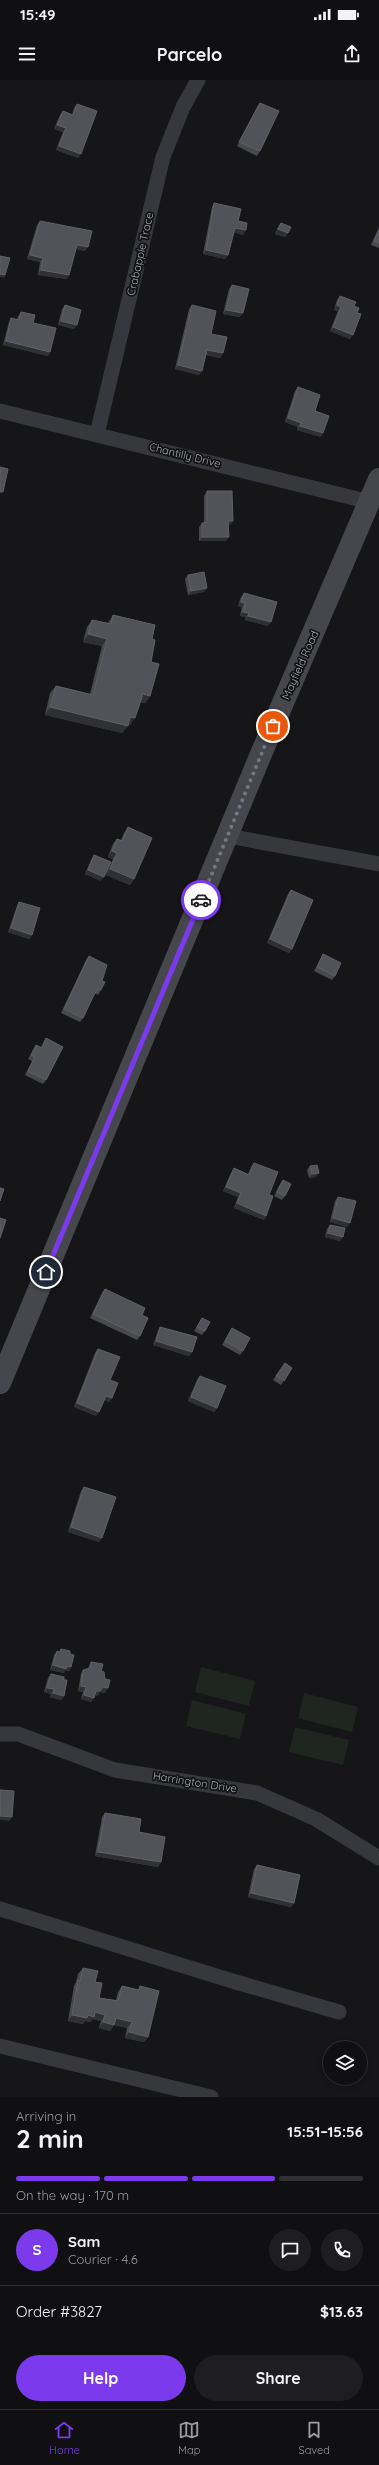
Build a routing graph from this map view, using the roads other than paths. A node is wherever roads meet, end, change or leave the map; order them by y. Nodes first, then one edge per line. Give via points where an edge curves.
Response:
1 (198, 80) edge
2 (0, 411) edge
3 (97, 434) junction
4 (379, 479) edge
5 (370, 502) junction
6 (228, 836) junction
7 (379, 864) edge
8 (0, 1383) edge
9 (0, 1734) edge
10 (379, 1858) edge
11 (0, 1909) edge
12 (339, 2012) dead end
13 (0, 2046) edge
14 (211, 2097) edge

1 - 3 street, Crabapple Trace via 183,107 163,157
2 - 3 street, Chantilly Drive
3 - 5 street, Chantilly Drive
4 - 5 street, Mayfield Road
5 - 6 street, Mayfield Road
6 - 7 street
6 - 8 street, Mayfield Road
9 - 10 street, Harrington Drive via 18,1734 115,1770 257,1793 316,1819
11 - 12 street
13 - 14 street

